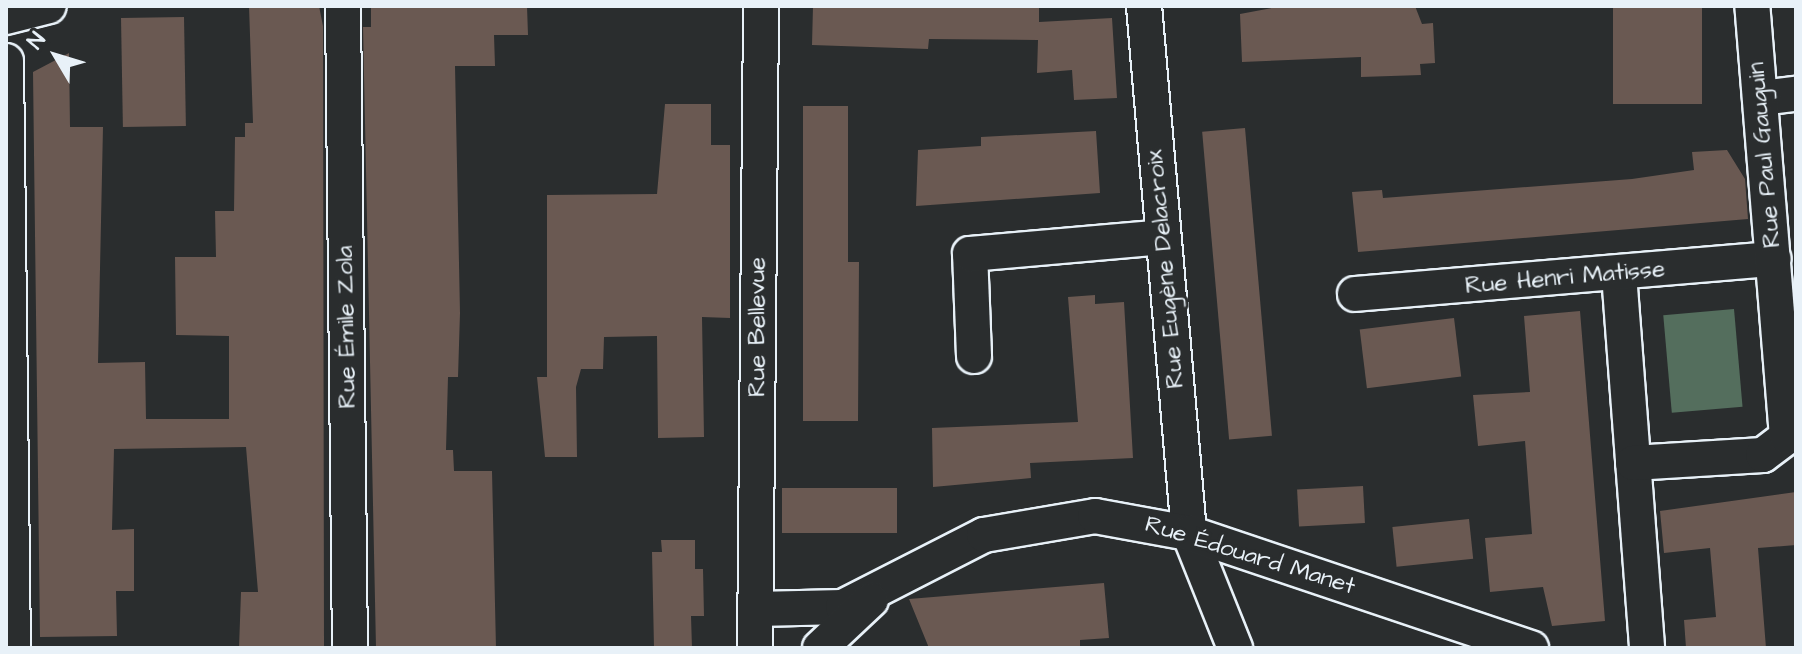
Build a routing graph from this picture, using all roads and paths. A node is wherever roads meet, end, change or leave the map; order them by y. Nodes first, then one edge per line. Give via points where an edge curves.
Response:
1 (49, 6) edge
2 (343, 6) edge
3 (761, 6) edge
4 (1144, 6) edge
5 (1752, 6) edge
6 (6, 17) edge
7 (6, 61) edge
8 (1796, 94) edge
9 (1761, 98) junction
10 (1163, 237) junction
11 (1774, 259) junction
12 (1619, 274) junction
13 (1355, 294) dead end
14 (974, 356) dead end
15 (1633, 463) junction
16 (1189, 533) junction
17 (880, 592) junction
18 (756, 609) junction
19 (13, 648) edge
20 (350, 648) edge
21 (755, 648) edge
22 (820, 648) edge
23 (1235, 648) edge
24 (1531, 648) edge
25 (1647, 648) edge

1 - 6 street
2 - 20 street, Rue Émile Zola
3 - 18 street, Rue Bellevue
4 - 10 street, Rue Eugène Delacroix
5 - 9 street, Rue Paul Gauguin
7 - 19 street
8 - 9 street
9 - 11 street, Rue Paul Gauguin
10 - 14 street via 970,254
10 - 16 street, Rue Eugène Delacroix
11 - 12 street, Rue Henri Matisse
11 - 15 street, Rue Paul Gauguin via 1789,427 1781,445 1763,455
12 - 13 street, Rue Henri Matisse
12 - 15 street
15 - 25 street
16 - 17 street, Rue Édouard Manet via 1095,516 1020,524 948,550
16 - 23 street, Rue Eugène Delacroix
16 - 24 street, Rue Édouard Manet
17 - 18 street, Rue Édouard Manet via 843,607
17 - 22 street, Rue Édouard Manet
18 - 21 street, Rue Bellevue

